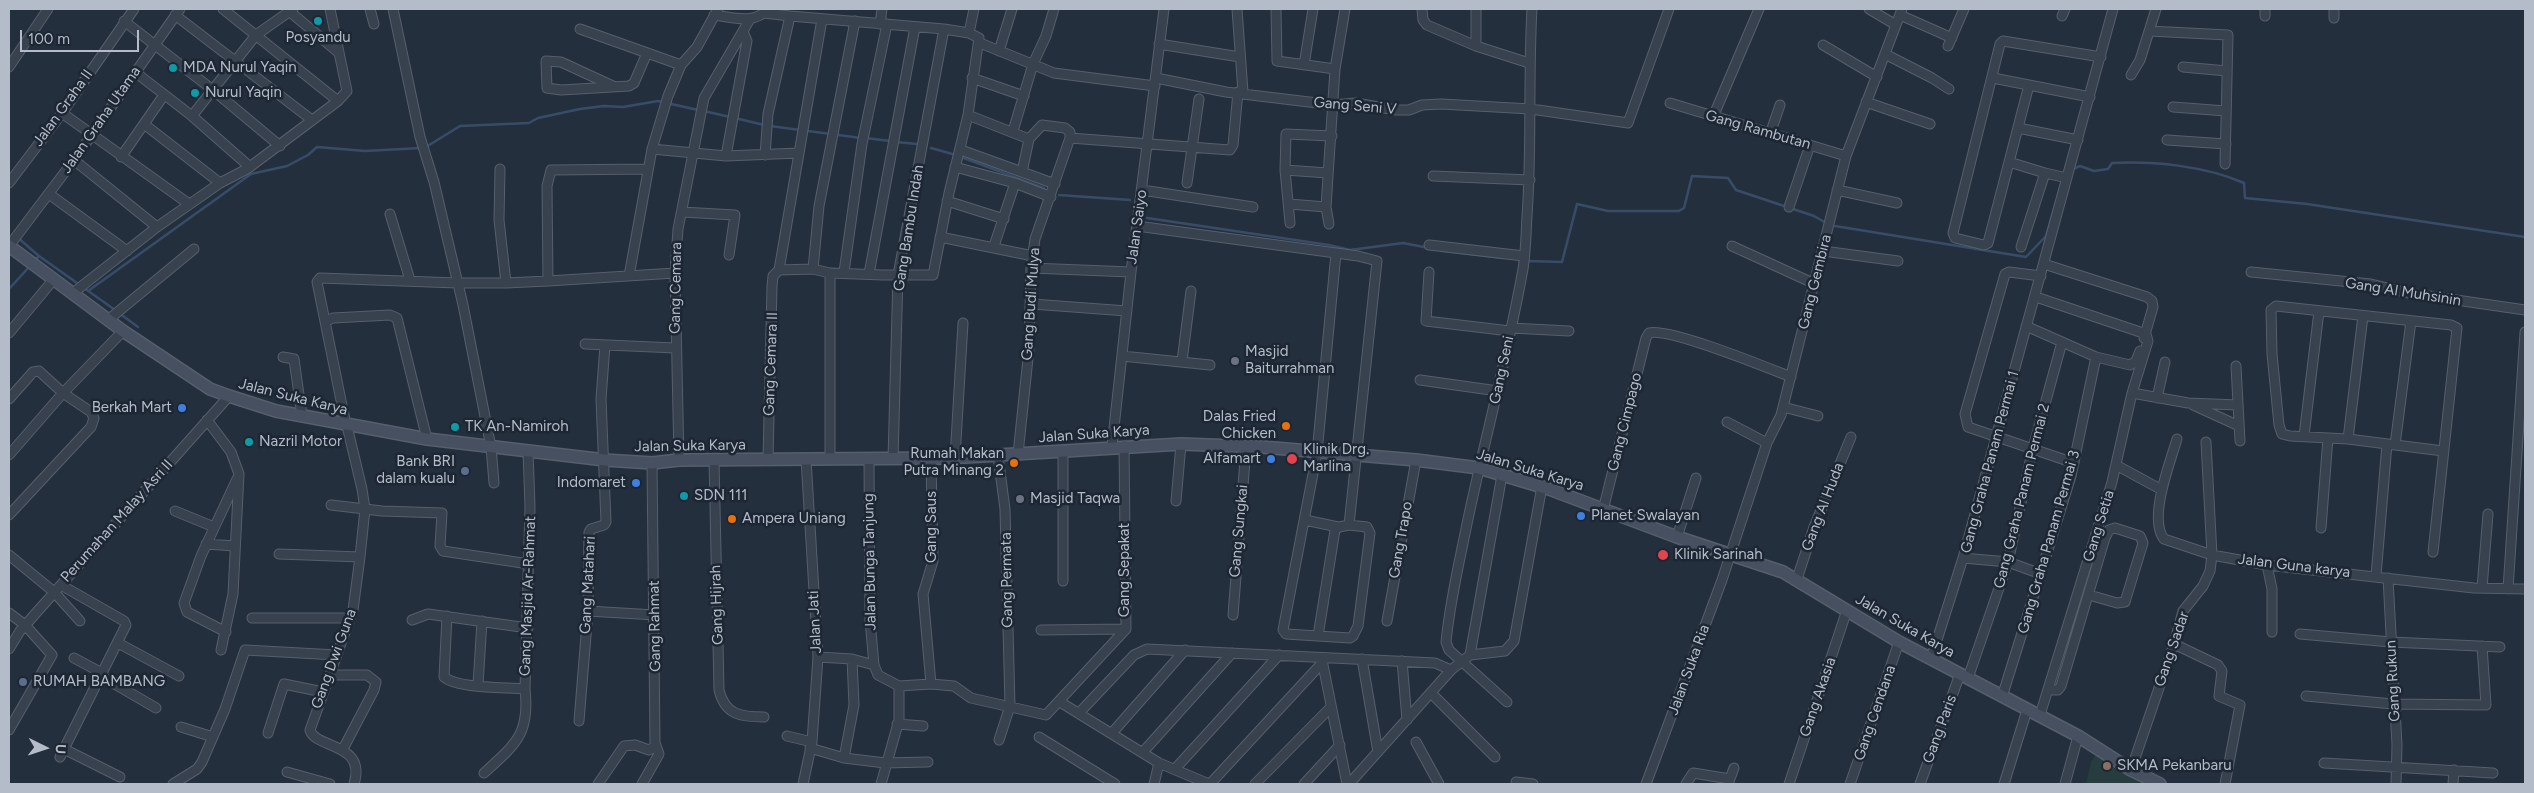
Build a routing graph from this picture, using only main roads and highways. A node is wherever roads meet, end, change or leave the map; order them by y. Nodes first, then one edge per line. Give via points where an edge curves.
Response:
1 (10, 245) edge
2 (2160, 784) edge

1 - 2 main road, Jalan Suka Karya via 123,331 210,389 346,426 491,448 652,463 679,460 955,458 1181,444 1416,460 1478,468 1542,486 1677,537 1783,572 1930,659 2078,736 2131,770

